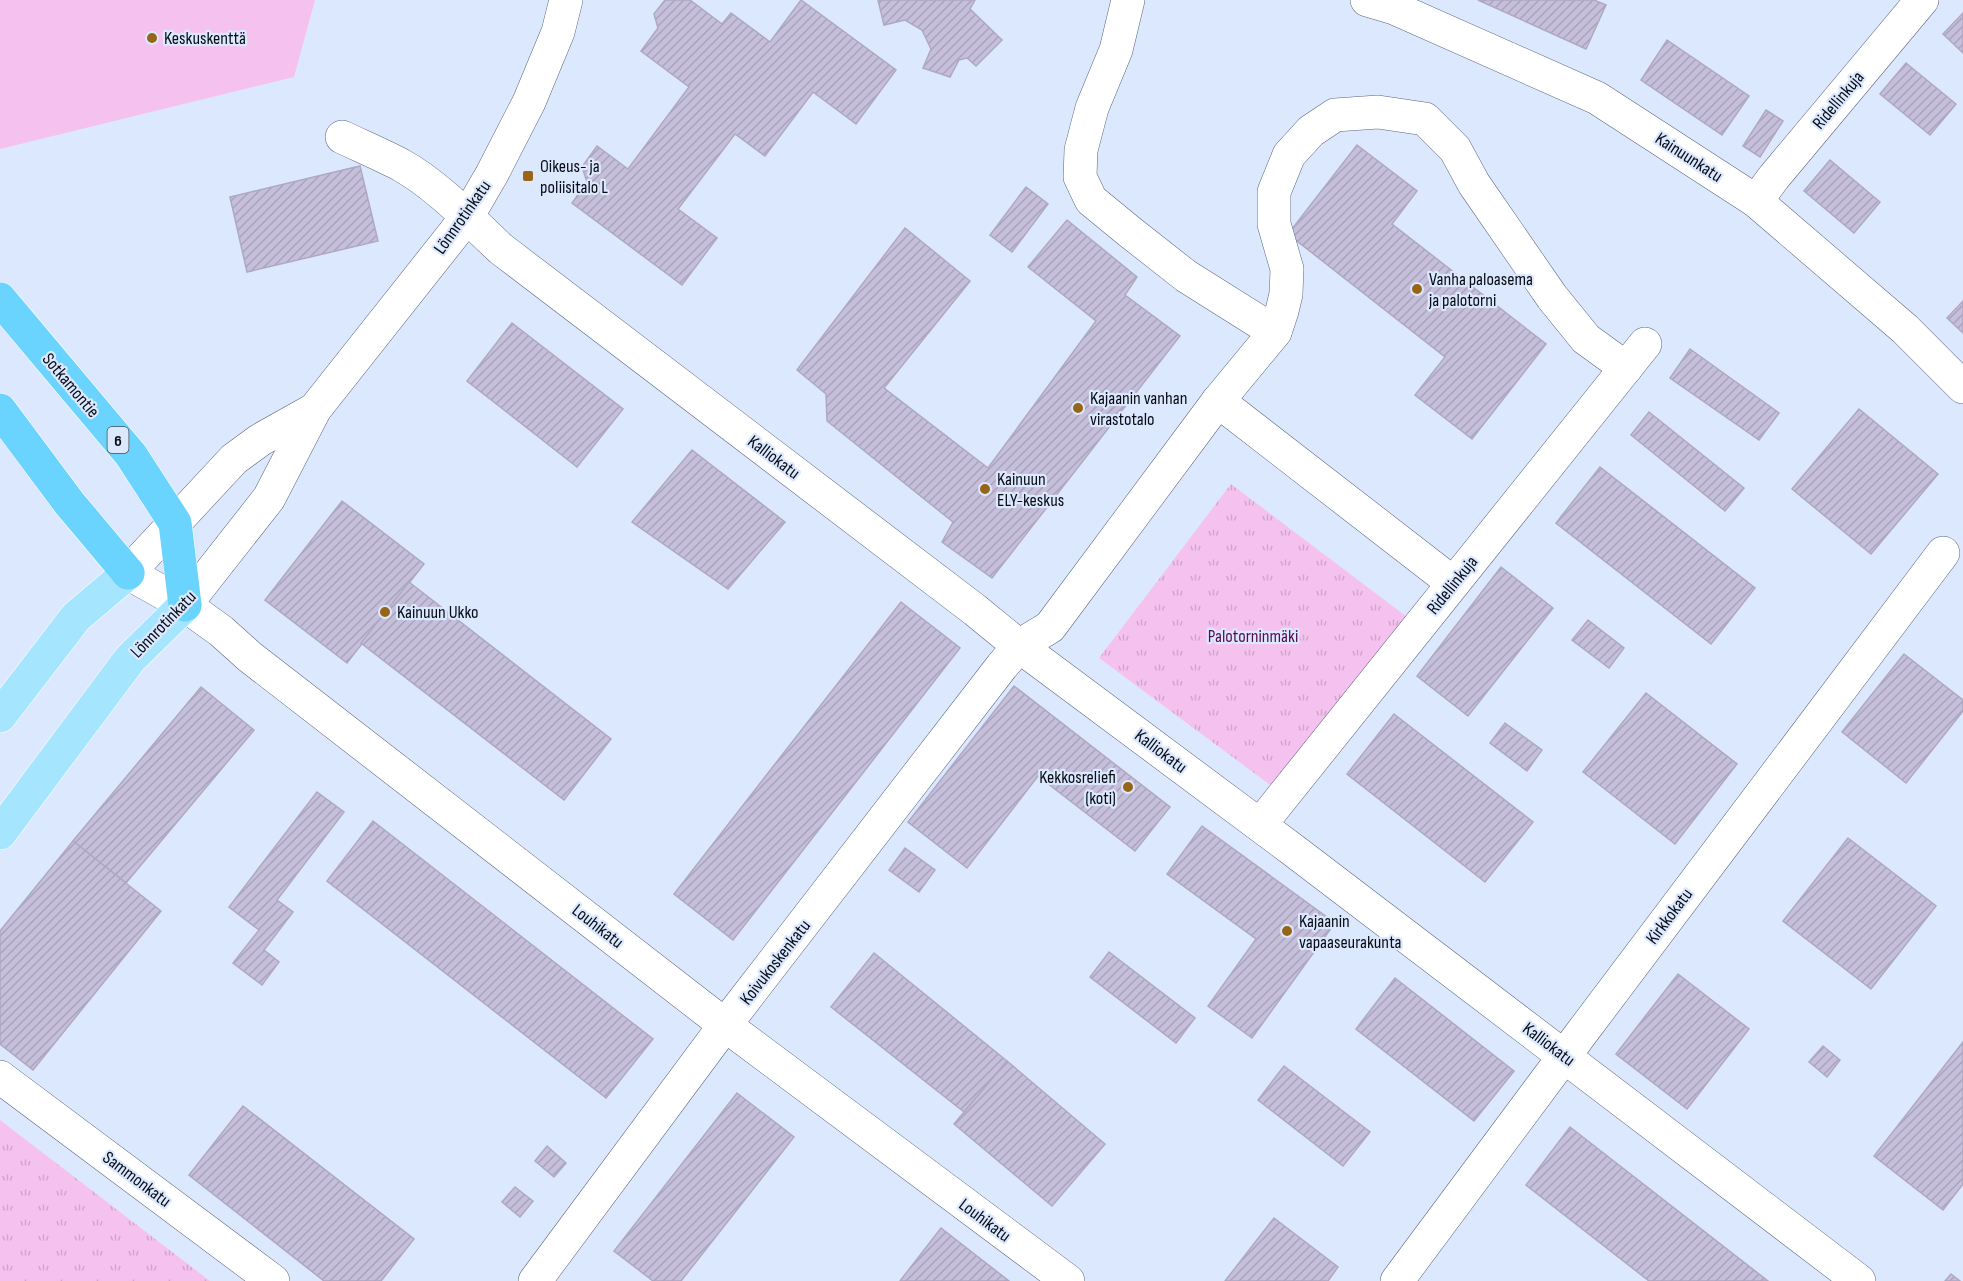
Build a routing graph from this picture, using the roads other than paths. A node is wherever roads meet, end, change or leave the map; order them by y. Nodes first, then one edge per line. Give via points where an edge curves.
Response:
1 (566, 0) edge
2 (1128, 0) edge
3 (1367, 0) edge
4 (1922, 0) edge
5 (342, 137) dead end
6 (1756, 201) junction
7 (467, 217) junction
8 (0, 299) edge
9 (1275, 332) junction
10 (1963, 387) edge
11 (1218, 401) junction
12 (315, 409) junction
13 (0, 410) edge
14 (175, 523) junction
15 (1943, 553) dead end
16 (128, 573) junction
17 (1453, 583) junction
18 (185, 604) junction
19 (1019, 646) junction
20 (0, 716) edge
21 (6, 815) edge
22 (1260, 825) junction
23 (725, 1025) junction
24 (1564, 1056) junction
25 (0, 1077) edge
26 (273, 1281) edge
27 (535, 1281) edge
28 (1068, 1281) edge
29 (1397, 1281) edge
30 (1858, 1281) edge

1 - 7 street, Lönnrotinkatu via 558,32 529,102
2 - 9 street via 1116,50 1086,129 1080,177 1091,200 1130,232 1186,276
3 - 6 street, Kainuunkatu via 1394,8 1597,98
4 - 6 street, Ridellinkuja
5 - 7 street, Kalliokatu via 402,166
6 - 10 street, Kainuunkatu via 1905,329
7 - 12 street, Lönnrotinkatu
7 - 19 street, Kalliokatu via 501,249
8 - 14 highway, Sotkamontie / 6 via 131,455
9 - 11 street, Koivukoskenkatu
9 - 17 street, Ridellinkuja via 1286,294 1287,269 1274,224 1274,192 1289,155 1311,131 1335,115 1378,112 1425,119 1455,149 1474,184 1586,339 1635,356
11 - 17 street
11 - 19 street, Koivukoskenkatu via 1050,627
12 - 14 street, Lönnrotinkatu via 234,459
12 - 18 street, Lönnrotinkatu via 269,498
13 - 16 highway via 70,504
14 - 16 street, Lönnrotinkatu
14 - 18 highway, Sotkamontie / 6
15 - 24 street, Kirkkokatu
16 - 18 street, Louhikatu
16 - 20 main road, Lönnrotinkatu via 76,617
17 - 22 street, Ridellinkuja
18 - 21 main road, Lönnrotinkatu via 130,659
18 - 23 street, Louhikatu
19 - 22 street, Kalliokatu
19 - 23 street, Koivukoskenkatu
22 - 24 street, Kalliokatu
23 - 27 street, Koivukoskenkatu
23 - 28 street, Louhikatu
24 - 29 street, Kirkkokatu
24 - 30 street, Kalliokatu
25 - 26 street, Sammonkatu

